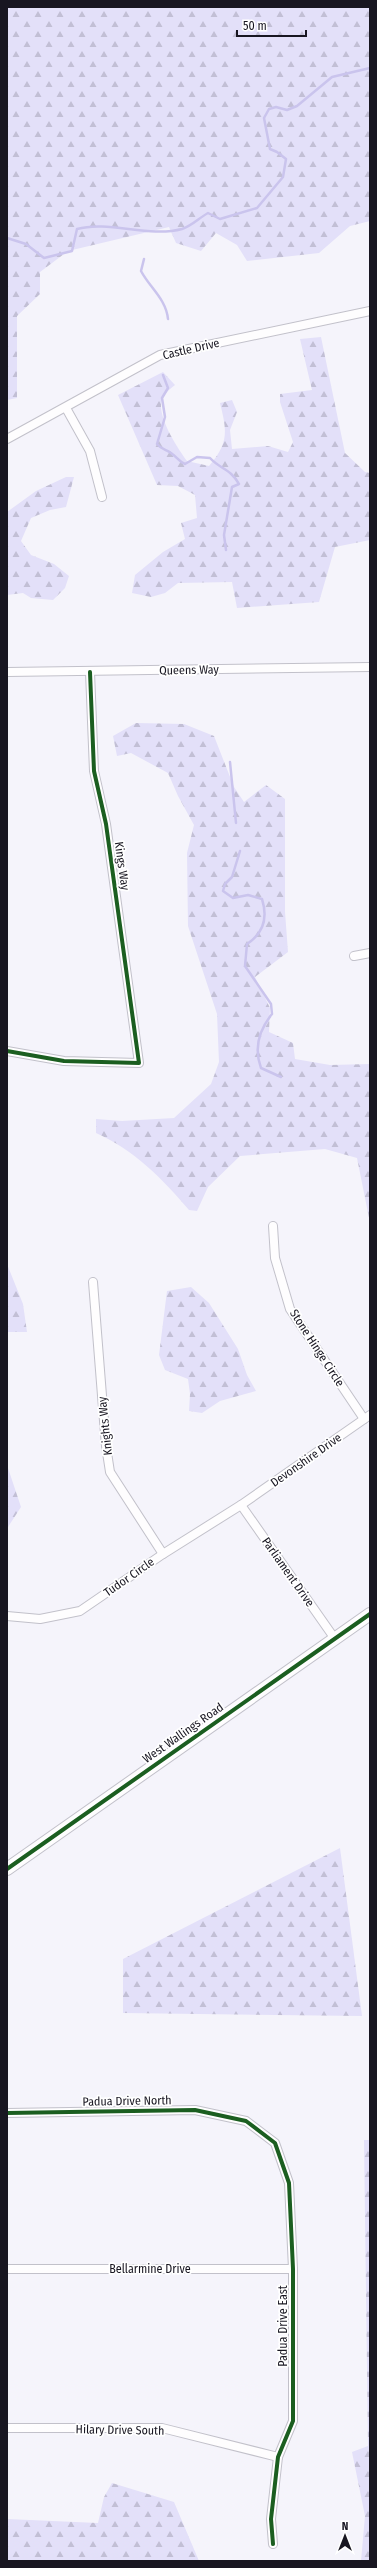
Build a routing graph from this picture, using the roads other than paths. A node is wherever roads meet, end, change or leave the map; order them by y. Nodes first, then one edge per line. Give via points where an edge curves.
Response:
1 (370, 311) edge
2 (66, 408) junction
3 (7, 439) edge
4 (102, 497) dead end
5 (370, 667) edge
6 (7, 672) edge
7 (90, 672) junction
8 (370, 953) edge
9 (354, 956) dead end
10 (7, 1051) edge
11 (273, 1226) dead end
12 (93, 1282) dead end
13 (367, 1417) edge
14 (242, 1505) junction
15 (163, 1554) junction
16 (370, 1614) edge
17 (7, 1616) edge
18 (335, 1639) junction
19 (7, 1869) edge
20 (7, 2113) edge
21 (246, 2121) joint
22 (7, 2269) edge
23 (293, 2269) junction
24 (7, 2428) edge
25 (278, 2457) junction
26 (273, 2544) dead end

1 - 2 street, Castle Drive via 160,355
2 - 3 street, Castle Drive
2 - 4 street via 90,451
5 - 7 street, Queens Way
6 - 7 street, Queens Way
7 - 10 street, Kings Way via 94,771 106,824 139,1063 64,1062
8 - 9 street
11 - 13 street, Stone Hinge Circle via 275,1258 290,1309
12 - 15 street, Knights Way via 110,1472
13 - 14 street, Devonshire Drive
14 - 15 street, Tudor Circle
14 - 18 street, Parliament Drive
15 - 17 street, Tudor Circle via 80,1611 40,1620
16 - 18 street, West Wallings Road
18 - 19 street, West Wallings Road
20 - 21 street, Padua Drive North via 195,2110
21 - 23 street, Padua Drive East via 275,2143 289,2183
22 - 23 street, Bellarmine Drive
23 - 25 street, Padua Drive East via 293,2421
24 - 25 street, Hilary Drive South via 162,2428
25 - 26 street, Padua Drive East via 271,2519

